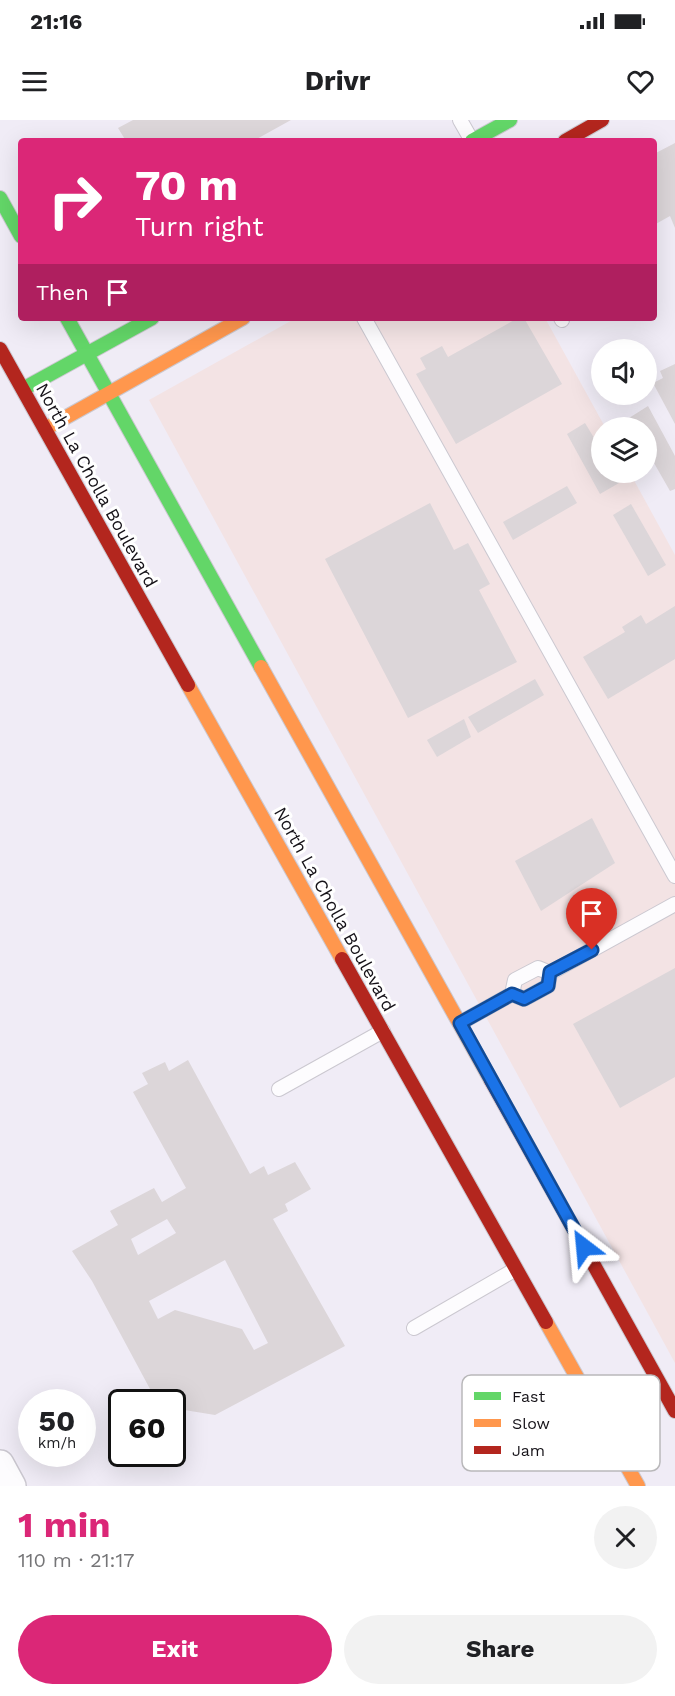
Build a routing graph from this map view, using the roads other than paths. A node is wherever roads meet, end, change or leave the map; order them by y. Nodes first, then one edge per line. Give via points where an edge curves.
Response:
1 (460, 120) edge
2 (510, 120) edge
3 (602, 120) edge
4 (470, 138) edge
5 (477, 138) edge
6 (570, 138) edge
7 (0, 198) edge
8 (18, 231) edge
9 (69, 321) edge
10 (147, 321) edge
11 (238, 321) edge
12 (366, 321) edge
13 (0, 349) edge
14 (87, 354) junction
15 (23, 389) junction
16 (110, 393) junction
17 (45, 429) junction
18 (675, 876) edge
19 (675, 904) edge
20 (550, 972) junction
21 (512, 994) junction
22 (460, 1023) junction
23 (383, 1031) junction
24 (279, 1089) dead end
25 (516, 1269) junction
26 (414, 1328) dead end
27 (576, 1375) edge
28 (655, 1375) edge
29 (660, 1384) edge
30 (675, 1411) edge
31 (0, 1464) edge
32 (630, 1471) edge
33 (12, 1486) edge
34 (638, 1486) edge

1 - 4 lane
2 - 5 main road
3 - 6 main road
7 - 8 main road
9 - 14 main road
10 - 14 main road
11 - 16 main road
12 - 18 lane
13 - 15 main road, North La Cholla Boulevard
14 - 15 main road
14 - 16 main road
15 - 17 main road, North La Cholla Boulevard
16 - 17 main road
16 - 22 main road
17 - 23 main road, North La Cholla Boulevard
19 - 20 lane
20 - 21 lane via 538,968 515,980
20 - 21 lane via 548,986 524,999
21 - 22 lane
22 - 28 main road
23 - 24 lane
23 - 25 main road, North La Cholla Boulevard
25 - 26 lane
25 - 27 main road, North La Cholla Boulevard
29 - 30 main road
31 - 33 street
32 - 34 main road, North La Cholla Boulevard

